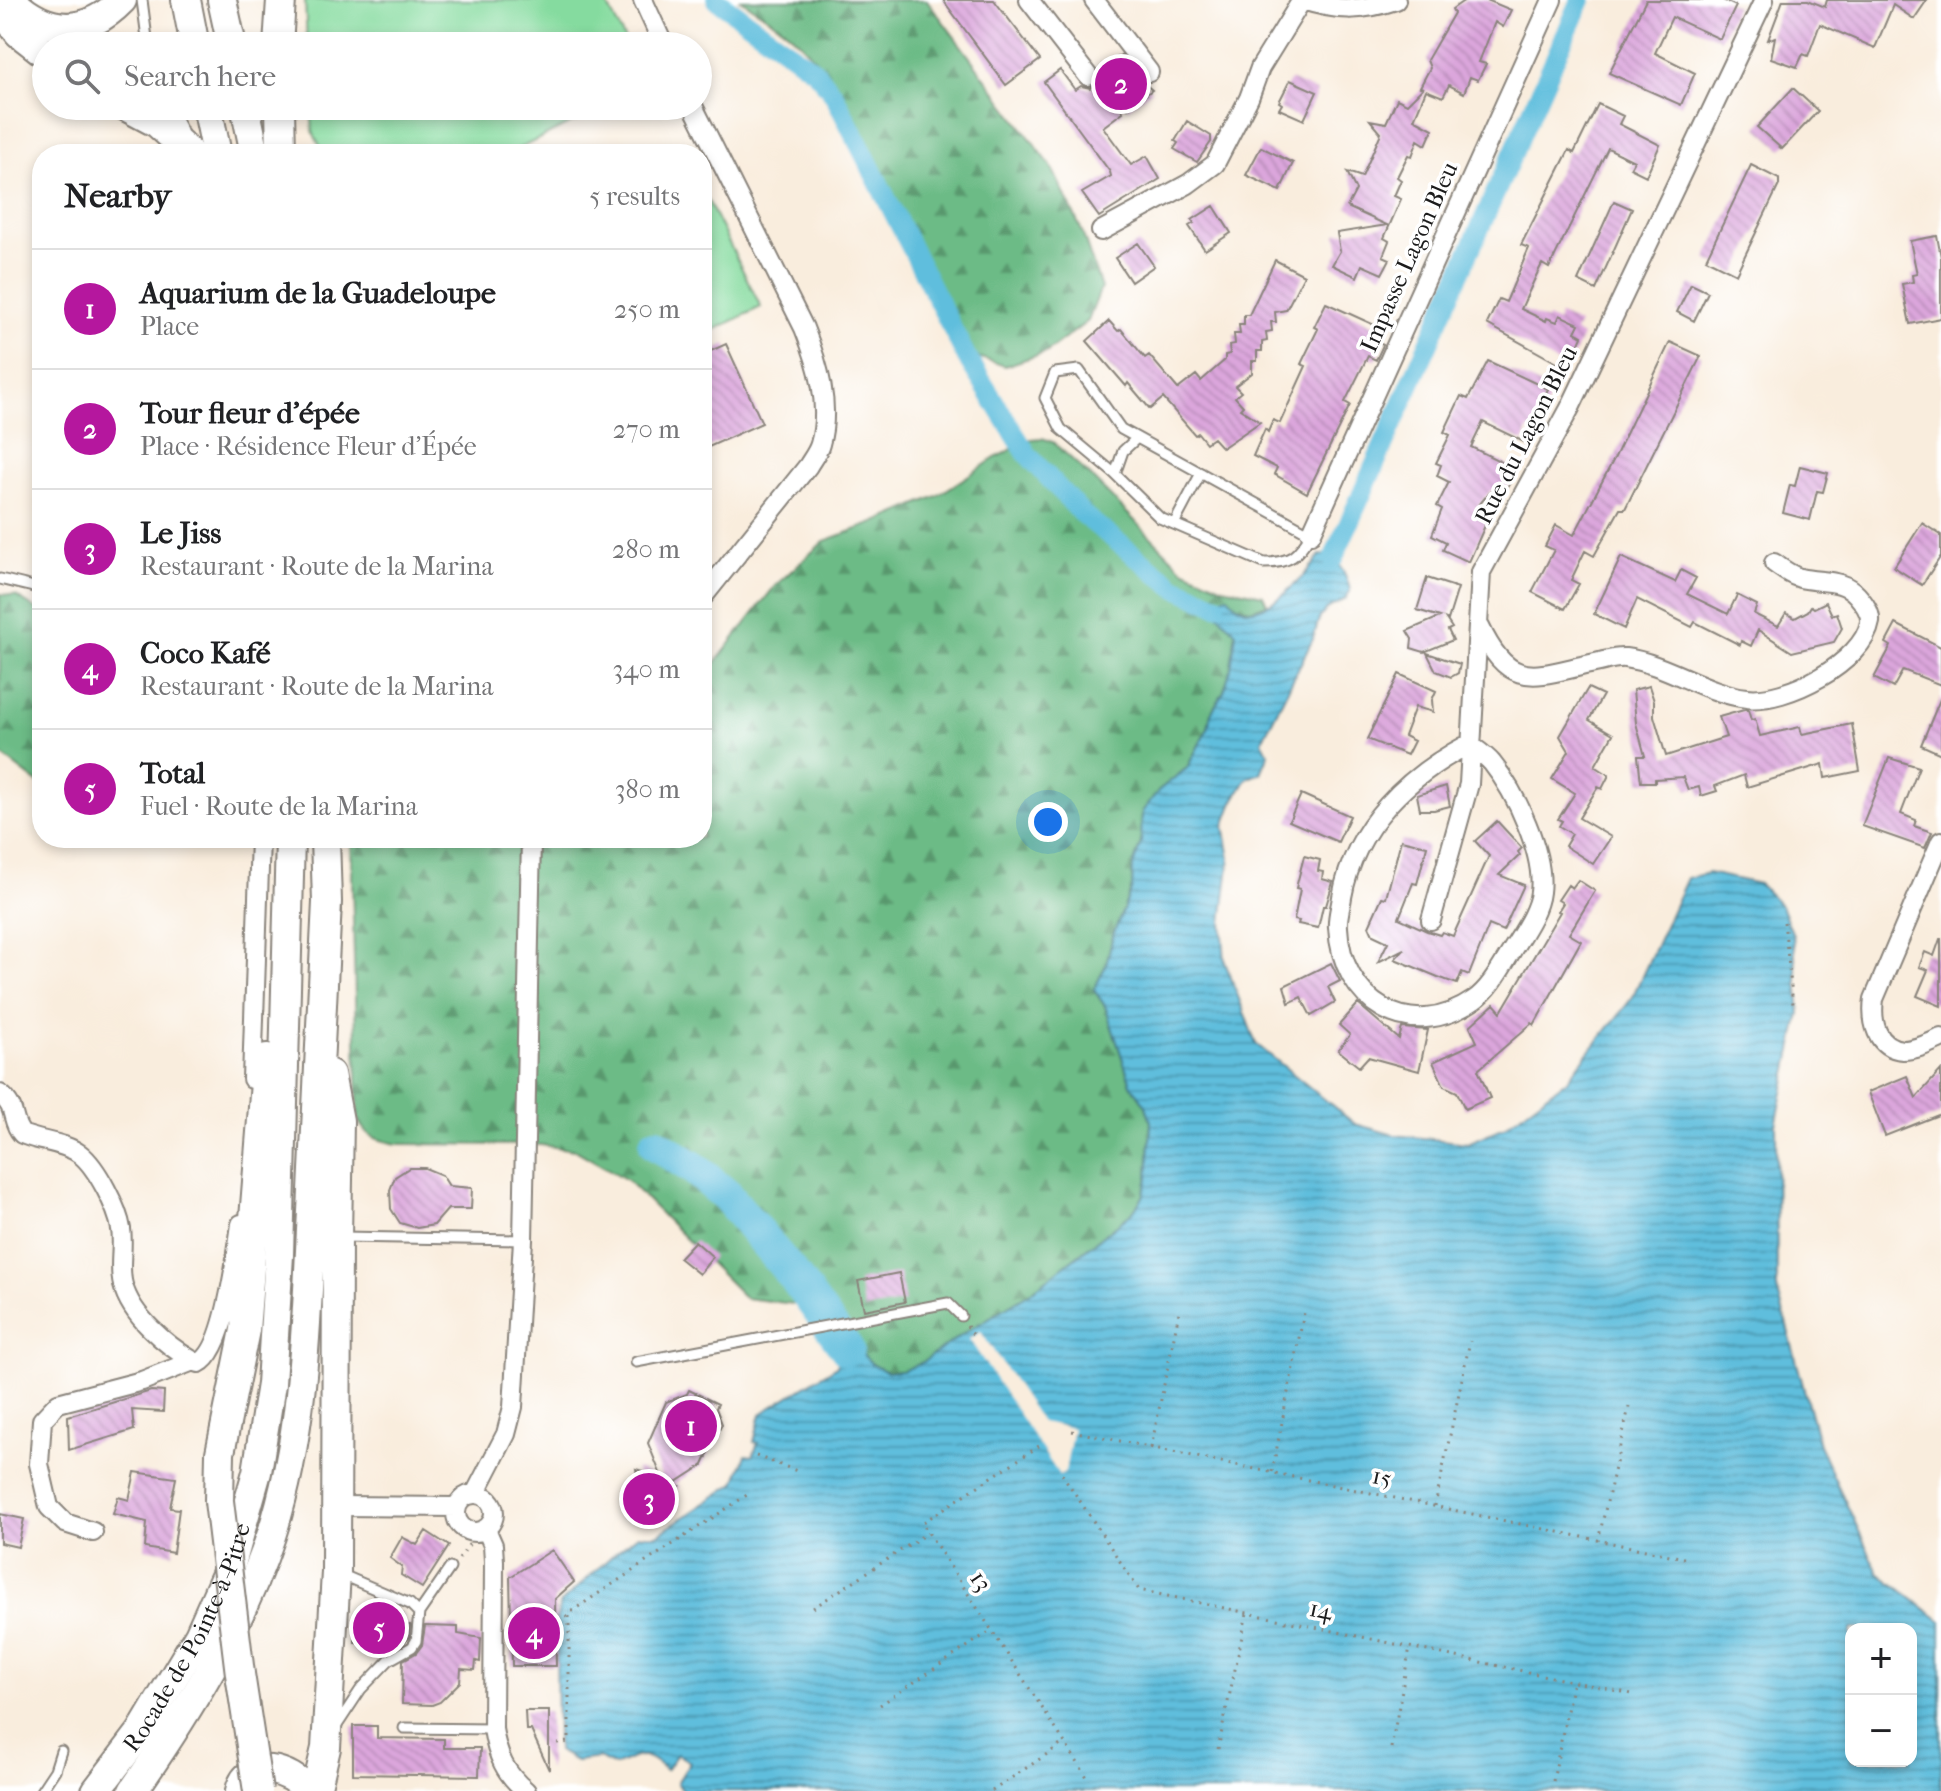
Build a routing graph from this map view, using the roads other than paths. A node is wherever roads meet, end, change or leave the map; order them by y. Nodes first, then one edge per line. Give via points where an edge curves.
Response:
1 (11, 0) edge
2 (122, 0) edge
3 (142, 0) edge
4 (186, 0) edge
5 (222, 0) edge
6 (281, 0) edge
7 (643, 0) edge
8 (1029, 0) edge
9 (1094, 0) edge
10 (1302, 0) edge
11 (1396, 0) edge
12 (1552, 0) edge
13 (1764, 0) edge
14 (0, 8) edge
15 (146, 32) edge
16 (192, 32) edge
17 (229, 32) edge
18 (279, 32) edge
19 (658, 32) edge
20 (32, 43) edge
21 (1149, 72) dead end
22 (1088, 76) dead end
23 (138, 120) edge
24 (151, 120) edge
25 (176, 120) edge
26 (210, 120) edge
27 (248, 120) edge
28 (280, 120) edge
29 (700, 120) edge
30 (164, 144) edge
31 (181, 144) edge
32 (187, 144) edge
33 (215, 144) edge
34 (253, 144) edge
35 (281, 144) edge
36 (712, 144) edge
37 (712, 144) edge
38 (1101, 231) dead end
39 (1137, 438) junction
40 (1201, 473) junction
41 (1115, 474) junction
42 (1174, 524) junction
43 (1311, 534) junction
44 (1774, 563) dead end
45 (0, 579) edge
46 (712, 586) edge
47 (32, 587) edge
48 (1478, 625) junction
49 (1469, 744) junction
50 (260, 848) edge
51 (286, 848) edge
52 (287, 848) edge
53 (325, 848) edge
54 (531, 848) edge
55 (1939, 851) edge
56 (1431, 920) dead end
57 (322, 1027) junction
58 (1941, 1038) edge
59 (0, 1094) edge
60 (337, 1237) junction
61 (523, 1240) junction
62 (961, 1316) dead end
63 (193, 1361) junction
64 (636, 1362) dead end
65 (475, 1494) junction
66 (337, 1506) junction
67 (457, 1507) junction
68 (480, 1530) junction
69 (93, 1532) dead end
70 (450, 1568) road end
71 (336, 1572) junction
72 (419, 1613) junction
73 (404, 1728) dead end
74 (493, 1729) junction
75 (326, 1748) junction
76 (61, 1751) dead end
77 (41, 1791) edge
78 (96, 1791) edge
79 (133, 1791) edge
80 (240, 1791) edge
81 (258, 1791) edge
82 (307, 1791) edge
83 (316, 1791) edge
84 (526, 1791) edge

1 - 2 main road via 38,21 64,28 96,20
3 - 15 lane
4 - 16 main road
5 - 17 main road
6 - 18 main road
7 - 19 street
8 - 22 street
9 - 21 street
10 - 11 street via 1352,10
10 - 38 street via 1260,68 1215,164
12 - 43 street, Impasse Lagon Bleu
13 - 48 street, Rue du Lagon Bleu via 1570,408 1481,572
14 - 20 main road
23 - 30 street
24 - 31 main road
25 - 32 lane
26 - 33 main road
27 - 34 main road
28 - 35 main road
29 - 36 street
37 - 46 street via 804,328 817,361 823,399 820,445 808,466
39 - 40 lane
39 - 41 lane via 1123,451
39 - 41 lane via 1121,429 1079,370 1055,373 1045,398 1061,429
40 - 42 lane
40 - 43 lane
41 - 42 lane via 1160,518
42 - 43 lane via 1264,563 1282,563 1298,554
44 - 48 street via 1801,578 1852,590 1869,612 1870,622 1846,658 1809,684 1778,696 1736,696 1623,657 1543,676 1517,674 1492,654
45 - 47 lane
48 - 49 street, Rue du Lagon Bleu
49 - 49 street via 1439,760 1388,802 1345,880 1337,926 1344,961 1359,989 1402,1018 1425,1019 1475,1000 1496,976 1540,894 1539,858 1526,820 1492,763
49 - 56 street, Rue du Lagon Bleu via 1469,784
50 - 63 street via 244,1205 230,1293 214,1346 208,1358
51 - 81 main road, bridge via 245,1330 220,1453 219,1501
52 - 78 main road, Rocade de Pointe-à-Pitre via 279,1255 271,1384 257,1472 232,1561 199,1635 141,1732
53 - 57 main road
54 - 61 street
55 - 58 street via 1872,1013 1875,1030 1892,1047 1904,1050
57 - 60 main road via 339,1121
57 - 79 main road, Rocade de Pointe-à-Pitre via 306,1330 283,1493 252,1587 218,1657
59 - 63 street via 14,1109 22,1134 80,1153 94,1169 116,1212 123,1285 133,1309
60 - 61 lane
60 - 66 main road
61 - 65 street via 513,1407 506,1434
62 - 64 lane via 948,1303
63 - 69 street via 58,1403 42,1420 39,1464 49,1507 65,1523
65 - 67 street
65 - 68 street via 485,1497 494,1516
66 - 67 street
66 - 71 main road
67 - 68 street via 460,1524
68 - 74 street via 493,1545
70 - 72 lane
71 - 72 lane via 410,1604
71 - 75 main road
72 - 75 lane via 412,1647 389,1660 361,1689
73 - 74 lane
74 - 84 street via 502,1764
75 - 83 main road
76 - 77 lane
80 - 82 main road via 247,1775 269,1770 293,1777

